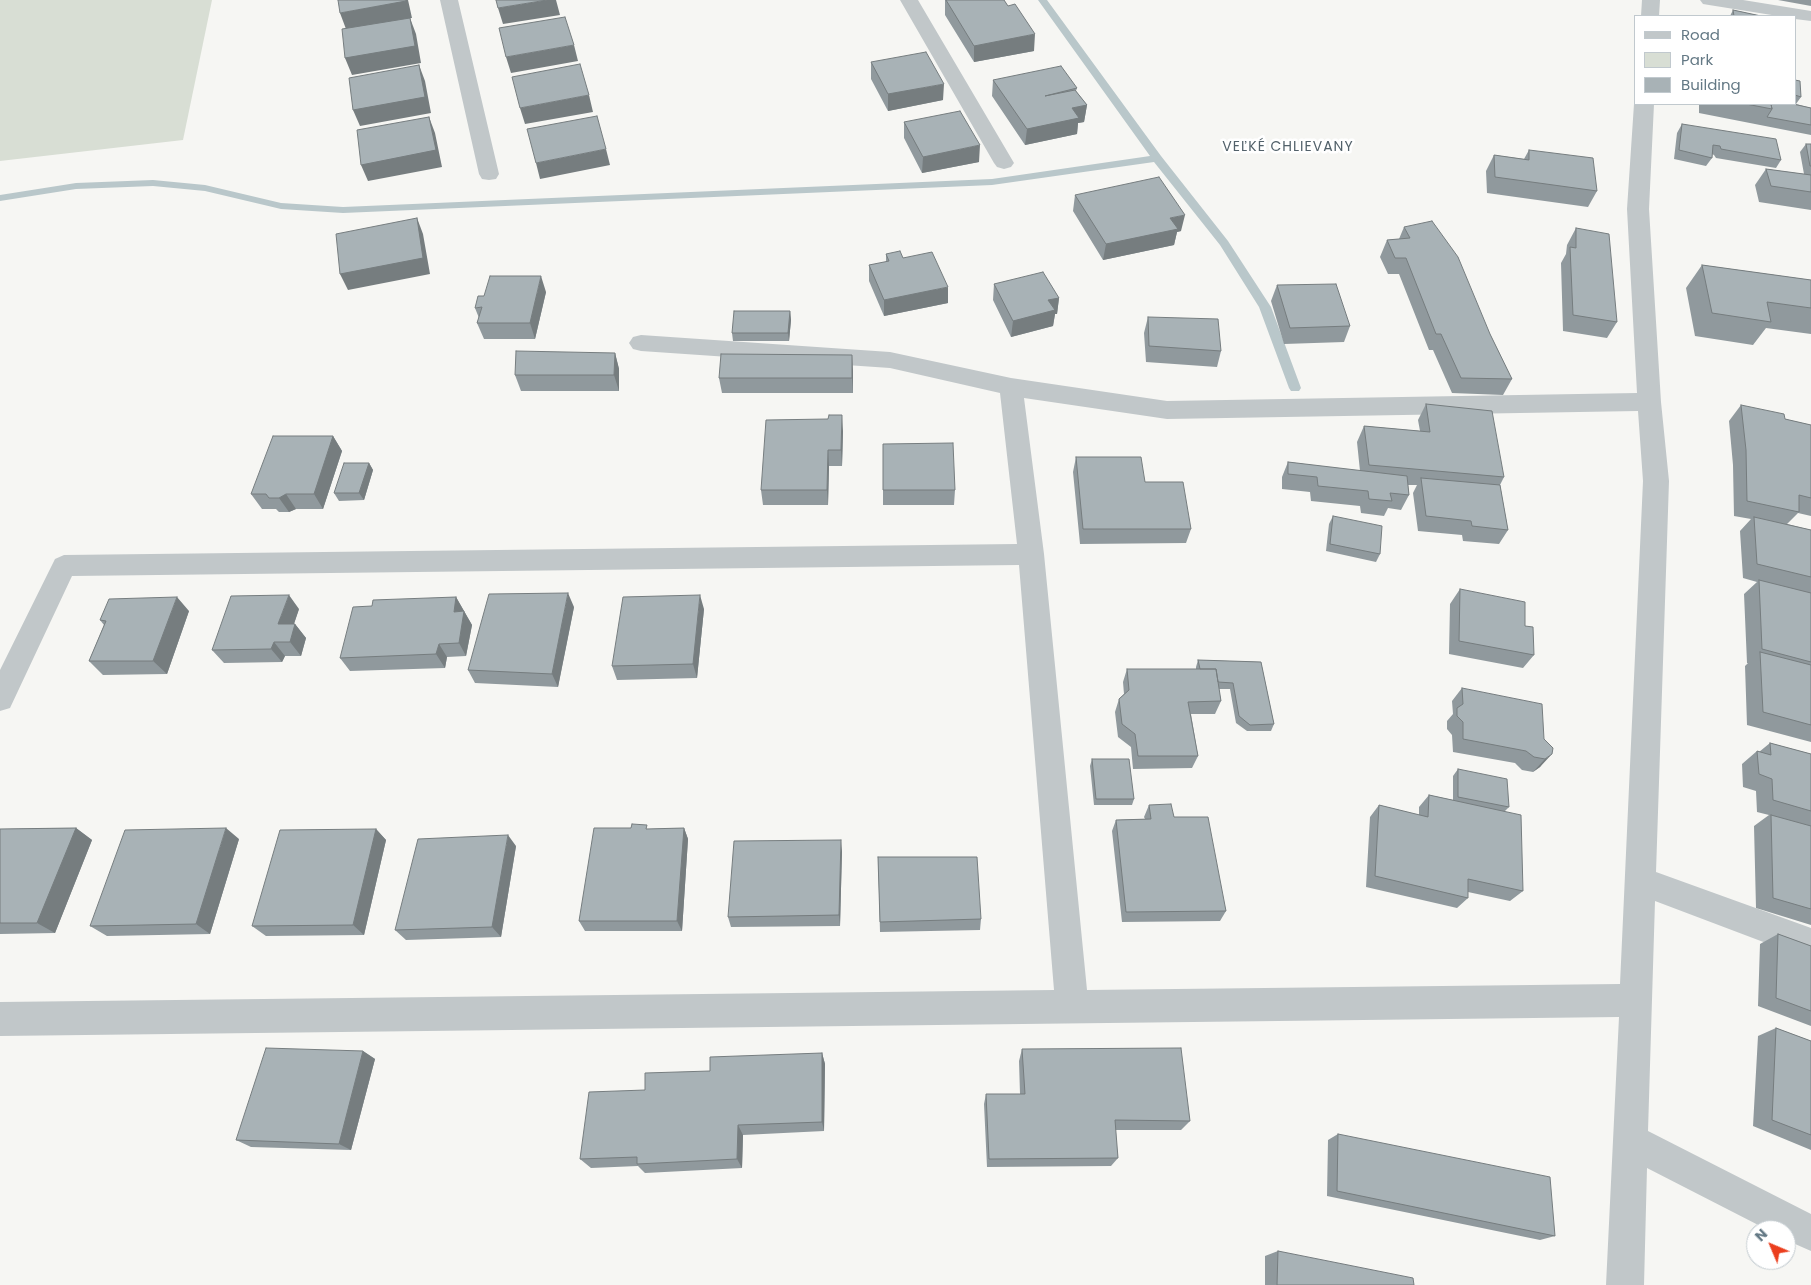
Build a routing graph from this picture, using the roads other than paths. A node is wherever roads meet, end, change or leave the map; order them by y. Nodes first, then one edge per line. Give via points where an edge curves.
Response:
1 (449, 0) edge
2 (909, 0) edge
3 (1651, 0) edge
4 (1709, 0) edge
5 (1650, 15) edge
6 (1811, 16) edge
7 (1644, 105) edge
8 (1004, 162) dead end
9 (489, 174) dead end
10 (640, 344) dead end
11 (1011, 387) junction
12 (1649, 402) junction
13 (1031, 554) junction
14 (0, 699) edge
15 (1641, 881) junction
16 (1811, 944) edge
17 (1637, 1000) junction
18 (1072, 1006) junction
19 (0, 1019) edge
20 (1632, 1141) junction
21 (1811, 1233) edge
22 (1625, 1285) edge

1 - 9 street
2 - 8 street
3 - 5 street
4 - 6 street
7 - 12 street via 1638,209
10 - 11 street via 890,360
11 - 12 street via 1167,410
11 - 13 street
12 - 15 street via 1656,481
13 - 14 street via 64,566
13 - 18 street
15 - 16 street
15 - 17 street
17 - 18 street
17 - 20 street
18 - 19 street
20 - 21 street
20 - 22 street

